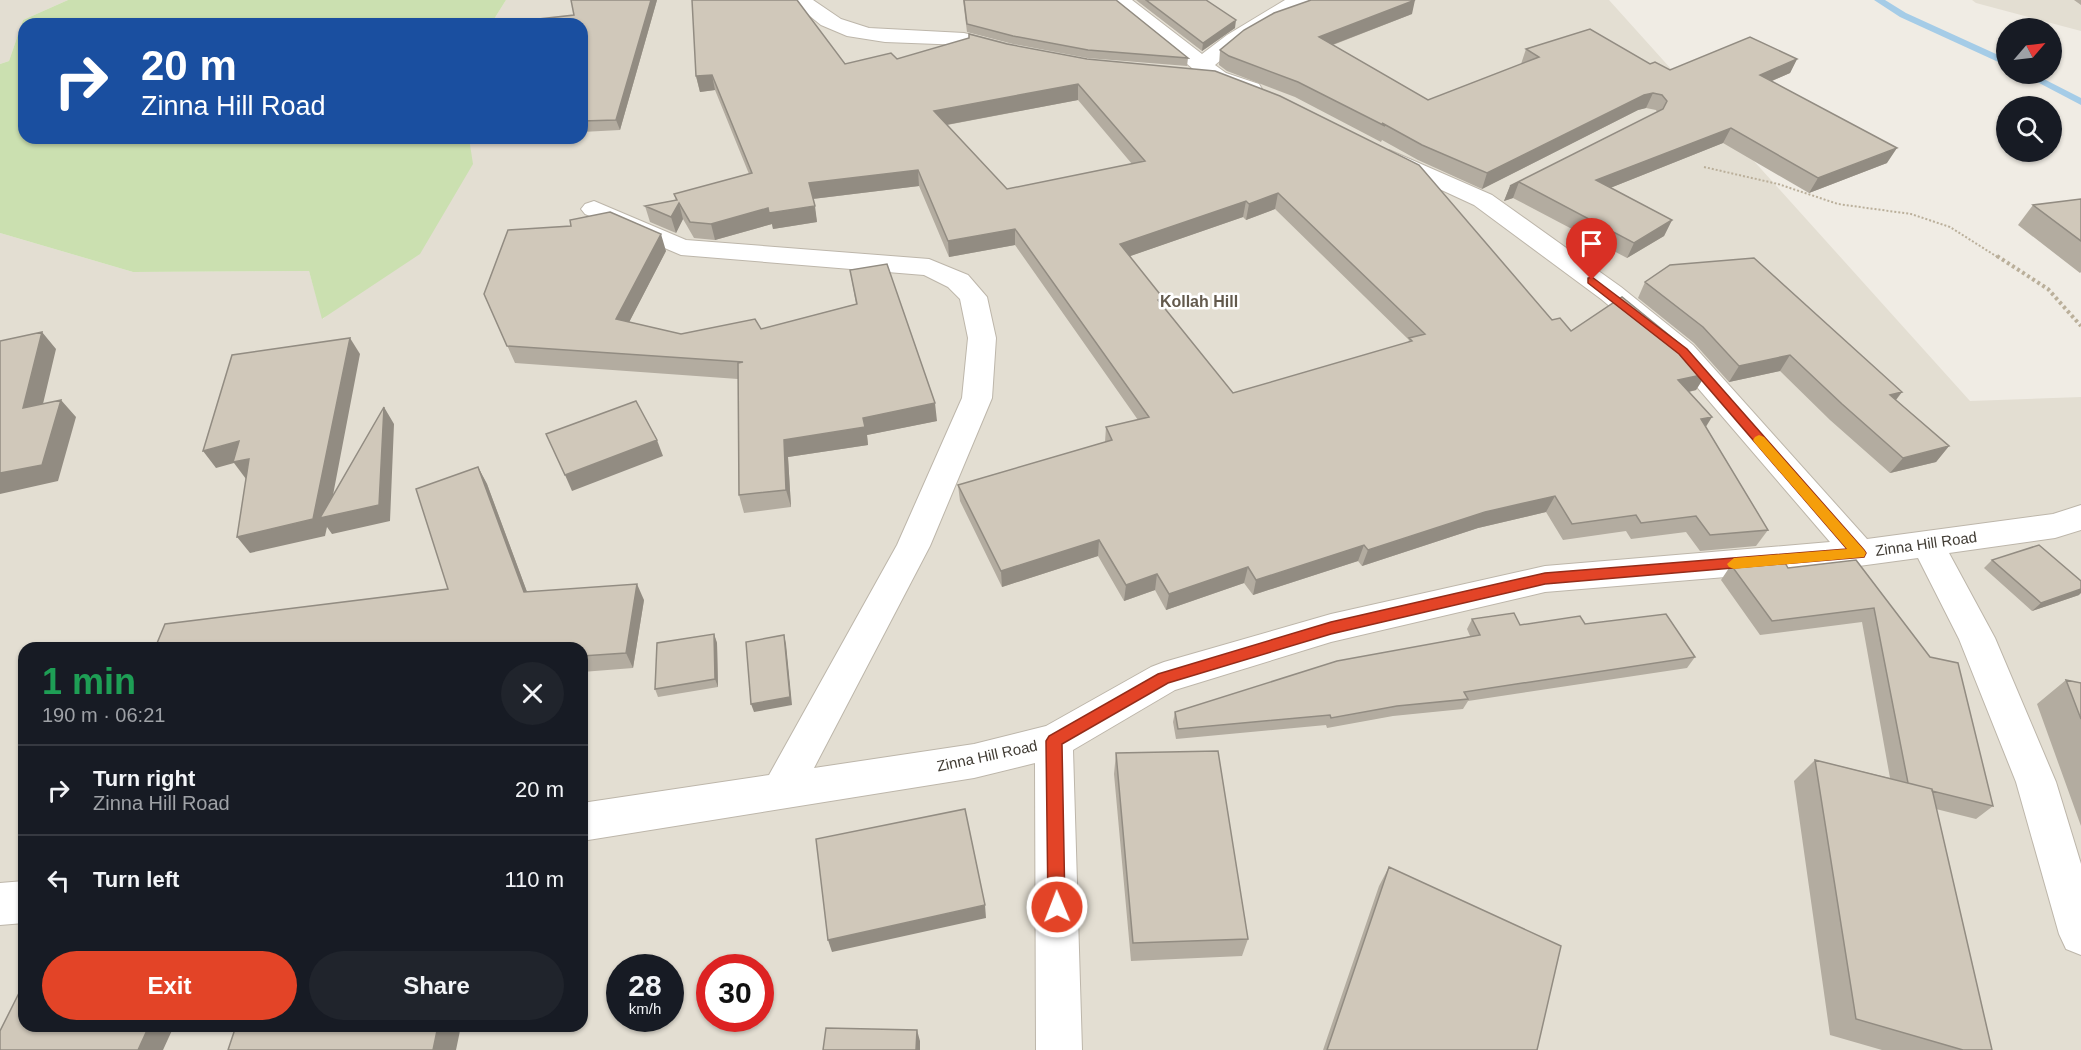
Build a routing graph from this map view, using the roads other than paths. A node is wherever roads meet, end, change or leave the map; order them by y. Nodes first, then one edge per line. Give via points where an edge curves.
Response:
1 (800, 0) edge
2 (1120, 0) edge
3 (1299, 0) edge
4 (1030, 56) edge
5 (1202, 72) junction
6 (1277, 100) edge
7 (1365, 145) edge
8 (594, 209) dead end
9 (2081, 517) edge
10 (1928, 545) junction
11 (1859, 553) junction
12 (1054, 741) junction
13 (781, 792) junction
14 (588, 821) edge
15 (18, 902) edge
16 (0, 904) edge
17 (2081, 933) edge
18 (1059, 1050) edge

1 - 4 street via 837,26 859,33 963,39
2 - 5 street
3 - 5 street via 1234,39
5 - 6 street
7 - 11 street via 1493,195 1683,352
8 - 13 street via 681,247 929,267 958,281 973,297 982,338 977,398 912,546
9 - 10 street, Zinna Hill Road via 2055,526
10 - 11 street, Zinna Hill Road
10 - 17 street via 1977,638 2036,782
11 - 12 street, Zinna Hill Road via 1545,579 1353,623 1164,678
12 - 13 street, Zinna Hill Road via 974,761
12 - 18 street
13 - 14 street, Zinna Hill Road
15 - 16 street

